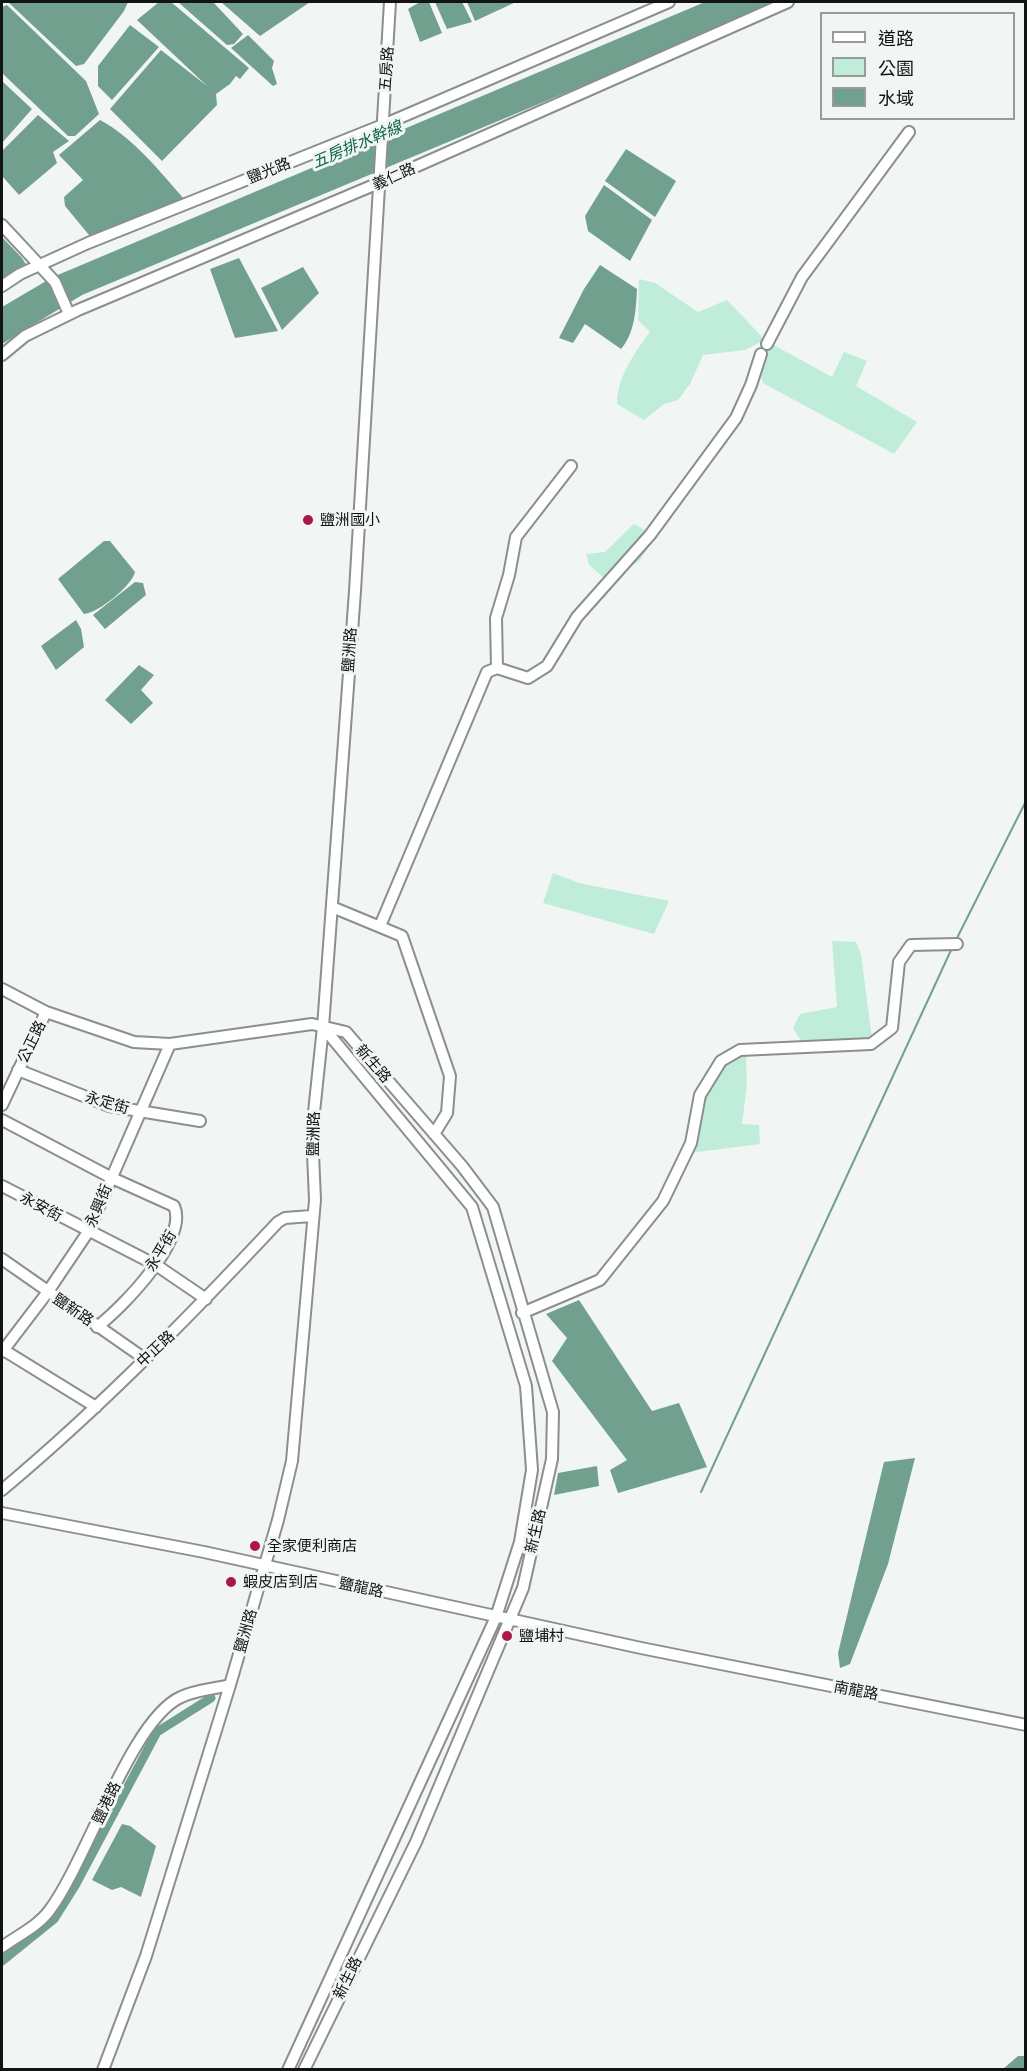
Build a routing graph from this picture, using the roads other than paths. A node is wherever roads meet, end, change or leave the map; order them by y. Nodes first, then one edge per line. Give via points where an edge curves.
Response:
1 (390, 2) edge
2 (669, 2) edge
3 (788, 2) edge
4 (383, 125) junction
5 (909, 132) dead end
6 (382, 137) joint
7 (381, 177) junction
8 (2, 225) edge
9 (41, 266) junction
10 (2, 286) edge
11 (68, 311) junction
12 (767, 344) dead end
13 (2, 354) edge
14 (760, 354) dead end
15 (571, 466) dead end
16 (497, 668) junction
17 (332, 907) junction
18 (380, 926) junction
19 (957, 944) dead end
20 (2, 989) edge
21 (46, 1012) junction
22 (323, 1028) junction
23 (170, 1044) junction
24 (18, 1070) junction
25 (2, 1105) edge
26 (141, 1112) junction
27 (2, 1120) edge
28 (200, 1121) dead end
29 (434, 1134) junction
30 (112, 1178) junction
31 (2, 1186) edge
32 (311, 1216) junction
33 (88, 1232) junction
34 (2, 1260) edge
35 (156, 1265) junction
36 (47, 1293) junction
37 (206, 1299) junction
38 (522, 1313) junction
39 (97, 1327) junction
40 (2, 1350) edge
41 (145, 1359) junction
42 (96, 1407) junction
43 (2, 1490) edge
44 (2, 1513) edge
45 (264, 1567) junction
46 (496, 1617) junction
47 (511, 1618) junction
48 (686, 1657) joint
49 (230, 1685) junction
50 (1026, 1725) edge
51 (2, 1947) edge
52 (103, 2070) edge
53 (288, 2070) edge
54 (304, 2070) edge

1 - 4 street, 五房路
2 - 4 street, 鹽光路
3 - 7 street, 義仁路
4 - 6 street, 五房路
4 - 9 street, 鹽光路 via 88,243
5 - 12 street via 802,277
6 - 7 street, 鹽洲路
7 - 11 street, 義仁路
7 - 17 street, 鹽洲路
8 - 9 street
9 - 10 street, 鹽光路
9 - 11 street via 55,282
11 - 13 street, 義仁路
14 - 16 street via 736,418 650,534 577,617 547,666 528,678
15 - 16 street via 516,537 496,618
16 - 18 street via 487,672
17 - 18 street
17 - 22 street, 鹽洲路
18 - 29 street via 402,936 450,1076 447,1113
19 - 38 street via 911,945 898,962 892,1028 871,1044 740,1050 721,1061 700,1095 691,1143 663,1201 600,1280
20 - 21 street, 新生路
21 - 23 street, 新生路 via 134,1042
21 - 24 street, 公正路
22 - 23 street, 新生路 via 312,1023
22 - 29 street, 新生路 via 346,1032
22 - 32 street, 鹽洲路 via 312,1131 315,1200
22 - 46 street, 新生路 via 472,1207 523,1376 532,1470 519,1542
23 - 26 street, 永興街
24 - 25 street, 公正路
24 - 26 street, 永定街 via 94,1101
26 - 28 street, 永定街
26 - 30 street, 永興街
27 - 30 street, 永平街
29 - 38 street, 新生路 via 493,1207
30 - 33 street, 永興街
30 - 35 street, 永平街 via 174,1206 177,1224
31 - 33 street, 永安街
32 - 37 street, 中正路 via 278,1222
32 - 45 street, 鹽洲路 via 292,1461
33 - 35 street, 永安街
33 - 36 street, 永興街
34 - 36 street, 鹽新路
35 - 37 street, 永安街
35 - 39 street, 永平街 via 114,1314
36 - 39 street, 鹽新路
36 - 40 street, 永興街
37 - 41 street, 中正路
38 - 47 street, 新生路 via 553,1412 554,1435 545,1495
39 - 41 street, 鹽新路
40 - 42 street
41 - 42 street, 中正路
42 - 43 street, 中正路
44 - 45 street, 鹽龍路
45 - 46 street, 鹽龍路
45 - 49 street, 鹽洲路
46 - 47 street, 鹽龍路
46 - 53 street, 新生路
47 - 48 street, 鹽龍路
47 - 54 street, 新生路 via 416,1842
48 - 50 street, 南龍路
49 - 51 street, 鹽港路 via 179,1697 159,1716 132,1752 48,1912
49 - 52 street, 鹽洲路 via 146,1956

